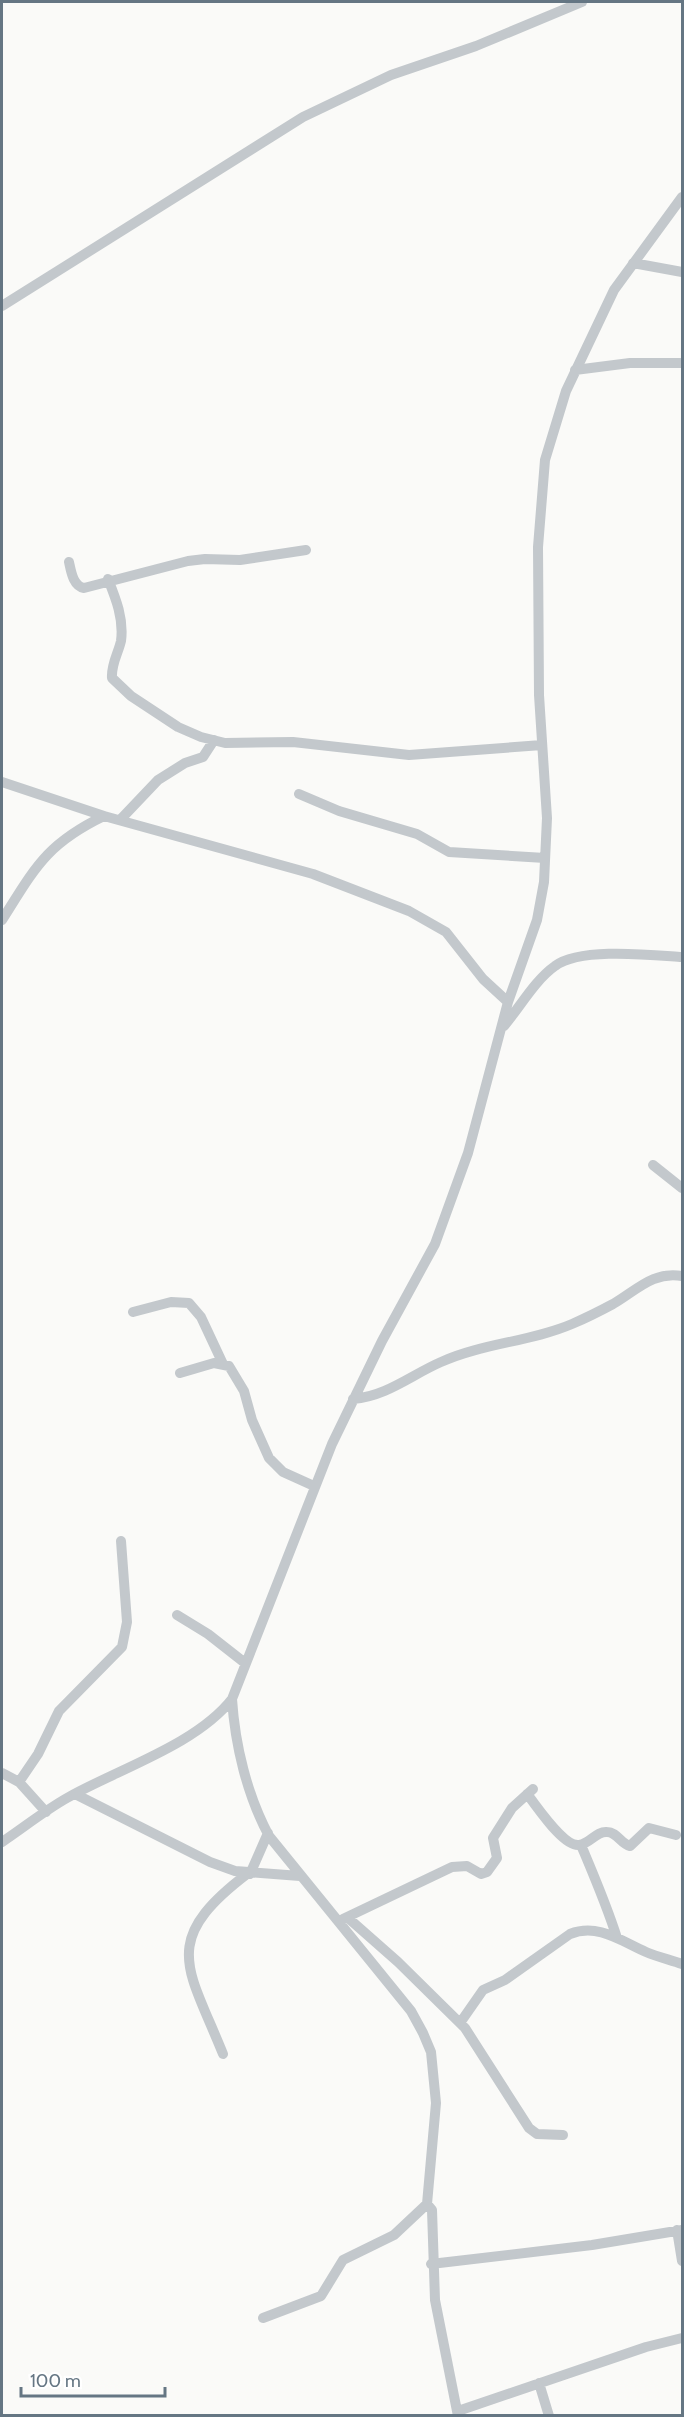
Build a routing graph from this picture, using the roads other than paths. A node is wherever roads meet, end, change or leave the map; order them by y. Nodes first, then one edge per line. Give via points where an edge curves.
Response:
1 (582, 2) edge
2 (682, 197) edge
3 (633, 263) junction
4 (682, 272) edge
5 (2, 306) edge
6 (682, 363) edge
7 (575, 370) junction
8 (306, 550) dead end
9 (69, 561) dead end
10 (108, 579) junction
11 (214, 740) junction
12 (542, 745) junction
13 (2, 782) edge
14 (299, 795) dead end
15 (104, 816) junction
16 (120, 820) junction
17 (545, 858) junction
18 (2, 920) edge
19 (682, 957) edge
20 (508, 1002) junction
21 (501, 1031) junction
22 (653, 1165) dead end
23 (682, 1188) edge
24 (682, 1276) edge
25 (133, 1312) dead end
26 (223, 1364) junction
27 (180, 1373) dead end
28 (353, 1399) junction
29 (314, 1486) junction
30 (121, 1541) dead end
31 (177, 1615) dead end
32 (245, 1663) junction
33 (232, 1699) junction
34 (2, 1773) edge
35 (19, 1782) junction
36 (75, 1794) junction
37 (46, 1812) junction
38 (268, 1833) junction
39 (676, 1835) dead end
40 (2, 1842) edge
41 (581, 1845) junction
42 (248, 1874) junction
43 (300, 1876) junction
44 (344, 1919) junction
45 (617, 1938) junction
46 (682, 1964) edge
47 (460, 2023) junction
48 (223, 2054) dead end
49 (563, 2135) dead end
50 (427, 2205) junction
51 (680, 2230) edge
52 (682, 2261) edge
53 (431, 2264) junction
54 (263, 2318) dead end
55 (682, 2338) edge
56 (539, 2383) junction
57 (458, 2413) edge
58 (549, 2415) edge

1 - 5 street via 476,46 391,75 303,117
2 - 3 street
3 - 4 street
3 - 7 street via 614,290
6 - 7 street via 630,363
7 - 12 street via 552,430 537,546
8 - 10 street via 240,560 188,561
9 - 10 street via 74,580 81,588
10 - 11 street via 121,625 112,678 131,696 178,727
11 - 12 street via 293,742 409,755
11 - 16 street via 203,757 158,780
12 - 17 street via 547,818
13 - 15 street
14 - 17 street via 417,834 449,852
15 - 16 street
15 - 18 street via 57,843 40,861
16 - 20 street via 313,874 409,911 446,932 483,979
17 - 20 street via 537,920
19 - 21 street via 621,953 562,961 548,972
20 - 21 street
21 - 28 street via 468,1153 435,1244
22 - 23 street
24 - 28 street via 656,1277 573,1323 440,1362 381,1393
25 - 26 street via 171,1302 189,1303 201,1317
26 - 27 street
26 - 29 street via 229,1366 244,1391 252,1420 270,1458 283,1472
28 - 29 street
29 - 32 street
30 - 35 street via 127,1622 122,1647 59,1711
31 - 32 street
32 - 33 street
33 - 36 street via 218,1716 190,1735
33 - 38 street via 234,1728 243,1762 258,1814
34 - 35 street
35 - 37 street
36 - 37 street
36 - 42 street via 210,1862
37 - 40 street
38 - 42 street
38 - 43 street
39 - 41 street via 649,1828 630,1846 604,1831
41 - 44 street via 568,1842 556,1831 530,1791 512,1808 493,1838 497,1858 488,1872 481,1874 467,1866 452,1867
41 - 45 street
42 - 43 street
42 - 48 street via 203,1914 195,1925 188,1953 199,1995
43 - 44 street
44 - 47 street via 398,1962
44 - 50 street via 411,2011 431,2052 436,2103
45 - 46 street
45 - 47 street via 597,1930 583,1929 570,1934 505,1980 483,1990
47 - 49 street via 529,2128 537,2134
50 - 53 street via 432,2210
50 - 54 street via 394,2235 344,2260 321,2296
51 - 52 street
51 - 53 street
53 - 57 street
55 - 56 street
56 - 57 street
56 - 58 street

